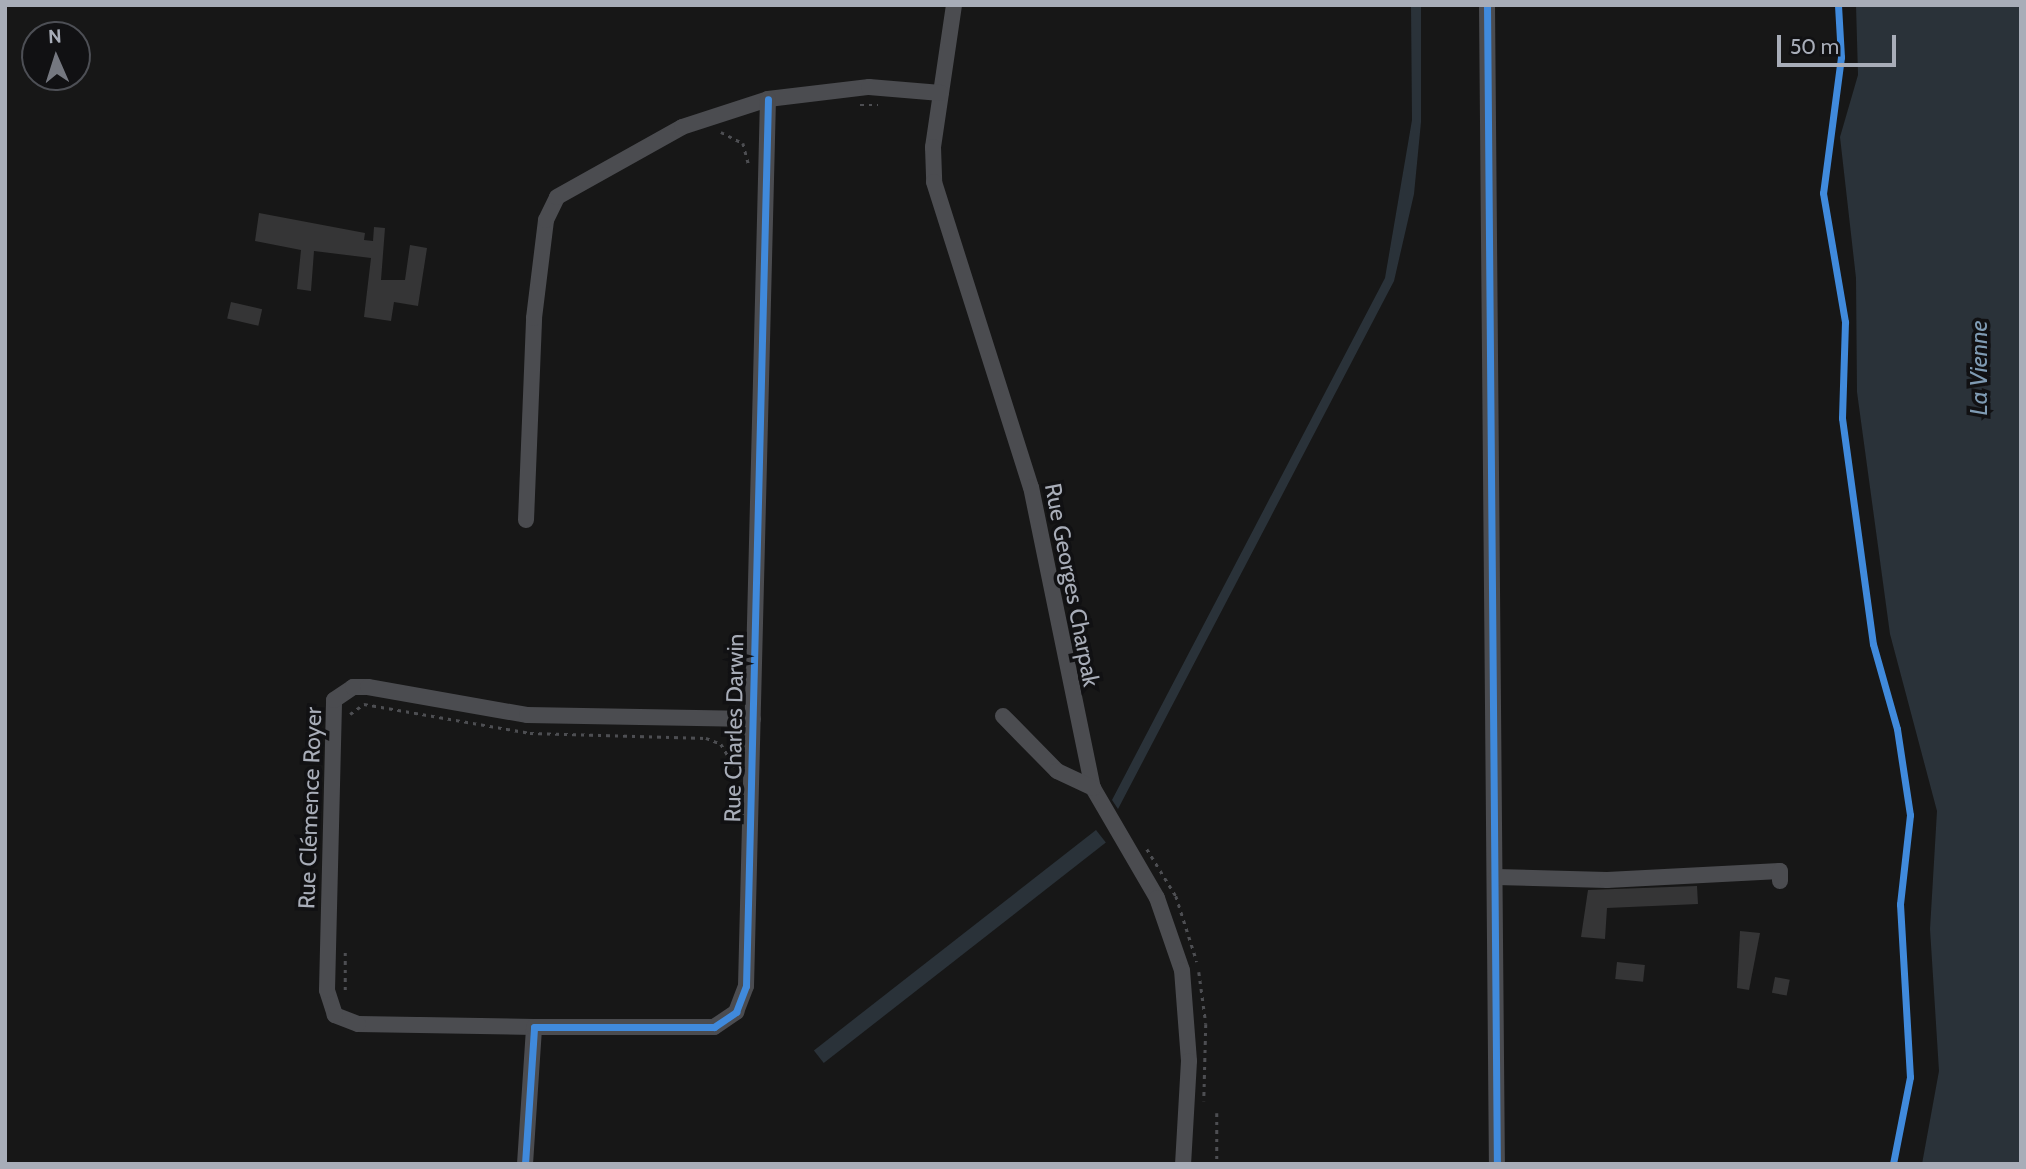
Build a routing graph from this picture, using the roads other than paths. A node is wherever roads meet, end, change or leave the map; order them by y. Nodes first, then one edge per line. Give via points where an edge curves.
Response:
1 (954, 5) edge
2 (1487, 5) edge
3 (941, 93) junction
4 (768, 99) junction
5 (526, 520) dead end
6 (1003, 716) dead end
7 (753, 719) junction
8 (1093, 788) junction
9 (1496, 877) junction
10 (1780, 881) dead end
11 (534, 1027) junction
12 (525, 1164) edge
13 (1183, 1164) edge
14 (1497, 1164) edge

1 - 3 street, Rue Georges Charpak
2 - 9 street
3 - 4 street via 869,87
3 - 8 street, Rue Georges Charpak via 934,182 1031,487
4 - 5 street via 682,127 569,188 546,220 532,340
4 - 7 street, Rue Charles Darwin
6 - 8 street via 1057,771
7 - 11 street, Rue Charles Darwin via 746,986 736,1012 698,1030
7 - 11 street, Rue Clémence Royer via 527,715 368,687 341,691 334,700 327,990 335,1015 358,1024
8 - 13 street, Rue Georges Charpak via 1157,898 1182,970 1189,1061
9 - 10 street via 1607,880 1780,871
9 - 14 street
11 - 12 street

